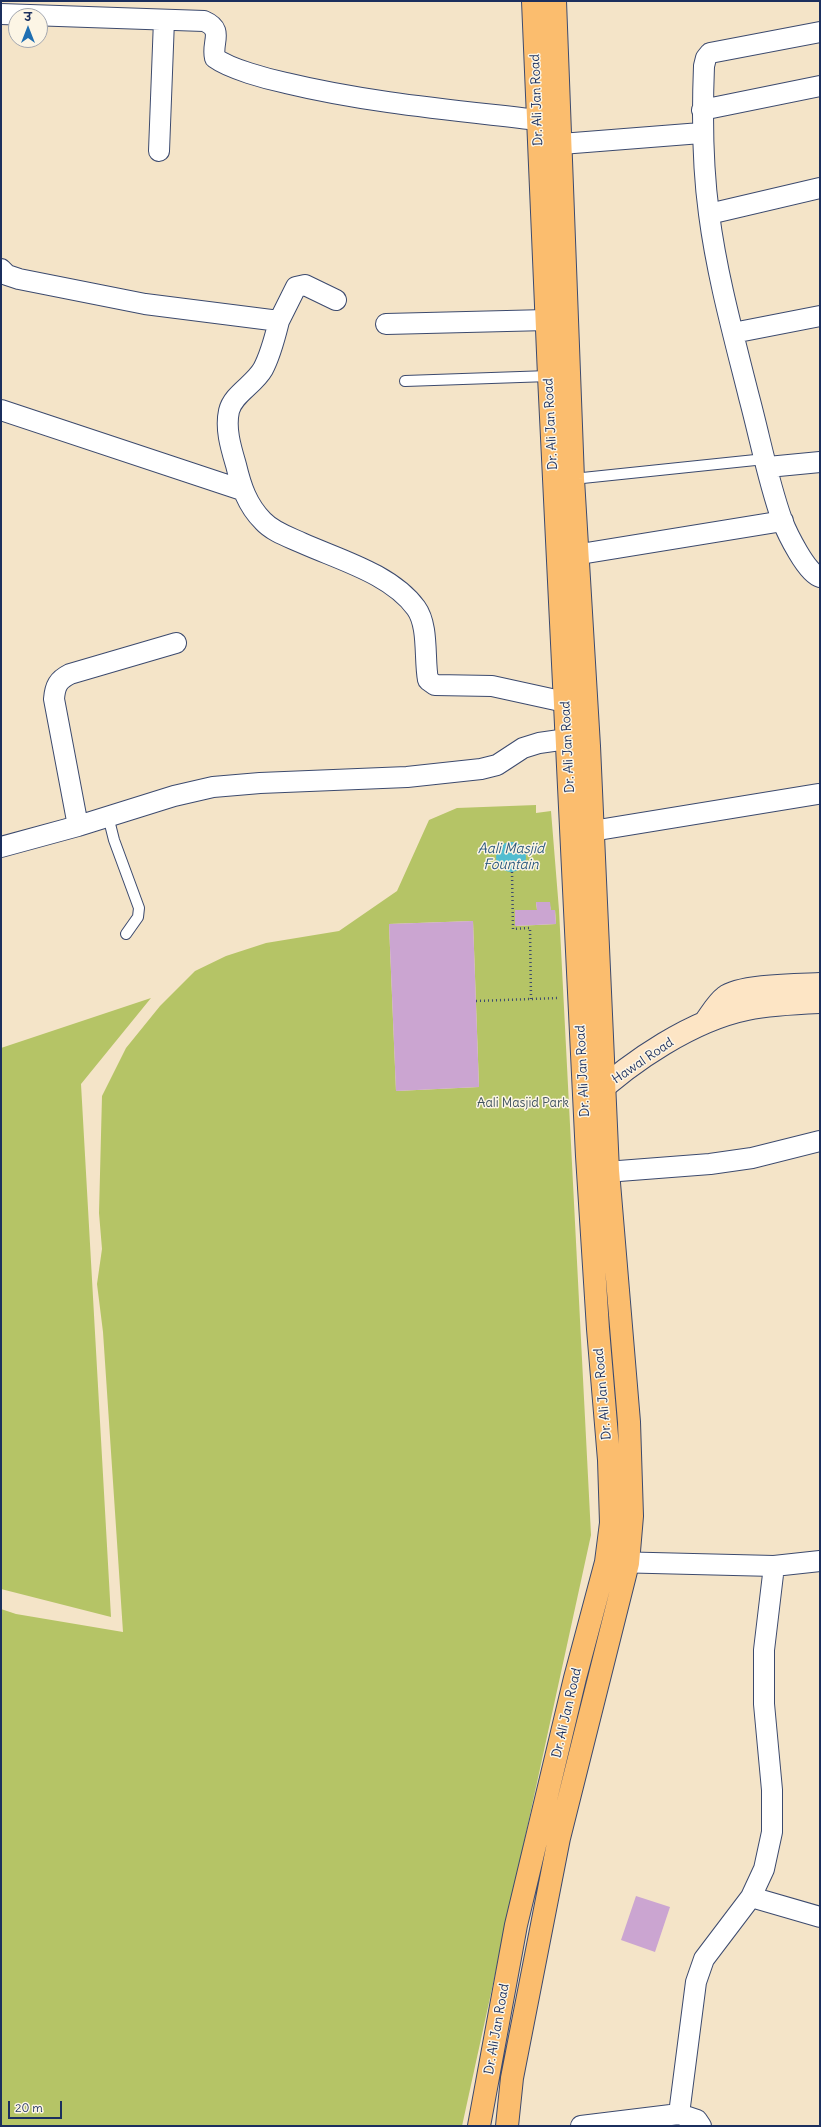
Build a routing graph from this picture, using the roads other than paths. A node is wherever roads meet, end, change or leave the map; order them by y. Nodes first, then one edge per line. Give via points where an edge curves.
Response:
1 (533, 1) edge
2 (555, 1) edge
3 (1, 14) edge
4 (164, 20) junction
5 (820, 32) edge
6 (820, 86) edge
7 (702, 110) junction
8 (538, 120) junction
9 (701, 133) junction
10 (561, 144) junction
11 (159, 151) dead end
12 (820, 188) edge
13 (709, 214) junction
14 (1, 269) edge
15 (336, 300) dead end
16 (820, 316) edge
17 (279, 320) junction
18 (547, 320) junction
19 (386, 324) dead end
20 (733, 333) junction
21 (549, 376) junction
22 (405, 381) dead end
23 (1, 410) edge
24 (820, 462) edge
25 (766, 463) junction
26 (573, 479) junction
27 (242, 490) junction
28 (783, 521) junction
29 (567, 557) junction
30 (820, 577) edge
31 (176, 643) dead end
32 (565, 702) junction
33 (567, 739) junction
34 (818, 794) dead end
35 (108, 816) junction
36 (78, 826) junction
37 (592, 831) junction
38 (1, 847) edge
39 (126, 934) dead end
40 (587, 943) junction
41 (820, 984) edge
42 (820, 1002) edge
43 (705, 1022) junction
44 (604, 1087) junction
45 (585, 1105) junction
46 (820, 1141) edge
47 (598, 1173) junction
48 (820, 1561) edge
49 (606, 1562) junction
50 (628, 1563) junction
51 (774, 1566) junction
52 (751, 1897) junction
53 (820, 1917) edge
54 (679, 2114) junction
55 (479, 2126) edge
56 (506, 2126) edge
57 (581, 2126) edge
58 (701, 2126) edge

1 - 8 main road, Dr. Ali Jan Road
2 - 10 main road, Dr. Ali Jan Road
3 - 4 street
4 - 8 street via 204,21 212,24 216,30 215,58 267,78 358,98
4 - 11 street
5 - 7 street via 710,53 704,66
6 - 7 street
7 - 9 street
8 - 18 main road, Dr. Ali Jan Road
9 - 10 street
9 - 13 street
10 - 26 main road, Dr. Ali Jan Road
12 - 13 street
13 - 20 street
14 - 17 street via 7,275 19,279 146,304
15 - 17 street via 300,285 296,287
16 - 20 street
17 - 27 street via 262,370 234,400 229,410 231,446
18 - 19 street
18 - 21 main road, Dr. Ali Jan Road
20 - 25 street
21 - 22 lane
21 - 29 main road, Dr. Ali Jan Road
23 - 27 street
24 - 25 street
25 - 26 lane
25 - 28 street
26 - 29 main road, Dr. Ali Jan Road
27 - 32 street via 263,522 279,533 376,576 404,594 418,610 425,635 428,680 435,685 492,686
28 - 29 street
28 - 30 street via 808,568
29 - 32 main road, Dr. Ali Jan Road
29 - 37 main road, Dr. Ali Jan Road
31 - 36 street via 70,674 60,679 55,687 54,699
32 - 33 main road, Dr. Ali Jan Road
33 - 35 street via 528,746 497,765 481,769 407,777 213,787
33 - 40 main road, Dr. Ali Jan Road
34 - 37 street
35 - 36 street
35 - 39 lane via 139,908 138,917
36 - 38 street
37 - 40 main road, Dr. Ali Jan Road
40 - 44 main road, Dr. Ali Jan Road
40 - 45 main road, Dr. Ali Jan Road via 580,998
41 - 43 main road, Hawal Road via 733,992 724,998
42 - 43 main road, Hawal Road via 747,1009
43 - 44 main road, Hawal Road via 639,1061
44 - 45 main road, Hawal Road
44 - 47 main road, Dr. Ali Jan Road
45 - 47 main road, Dr. Ali Jan Road
46 - 47 street via 752,1158
47 - 49 main road, Dr. Ali Jan Road via 598,1329 611,1496 611,1523
47 - 50 main road, Dr. Ali Jan Road via 630,1430 632,1516
48 - 51 street
49 - 50 street
49 - 55 main road, Dr. Ali Jan Road via 575,1678 516,1925
50 - 51 street
50 - 56 main road, Dr. Ali Jan Road via 559,1838 512,2078
51 - 52 street via 764,1650 772,1832 764,1869
52 - 53 street
52 - 54 street via 704,1959 696,1982
54 - 57 street
54 - 58 street via 697,2120

